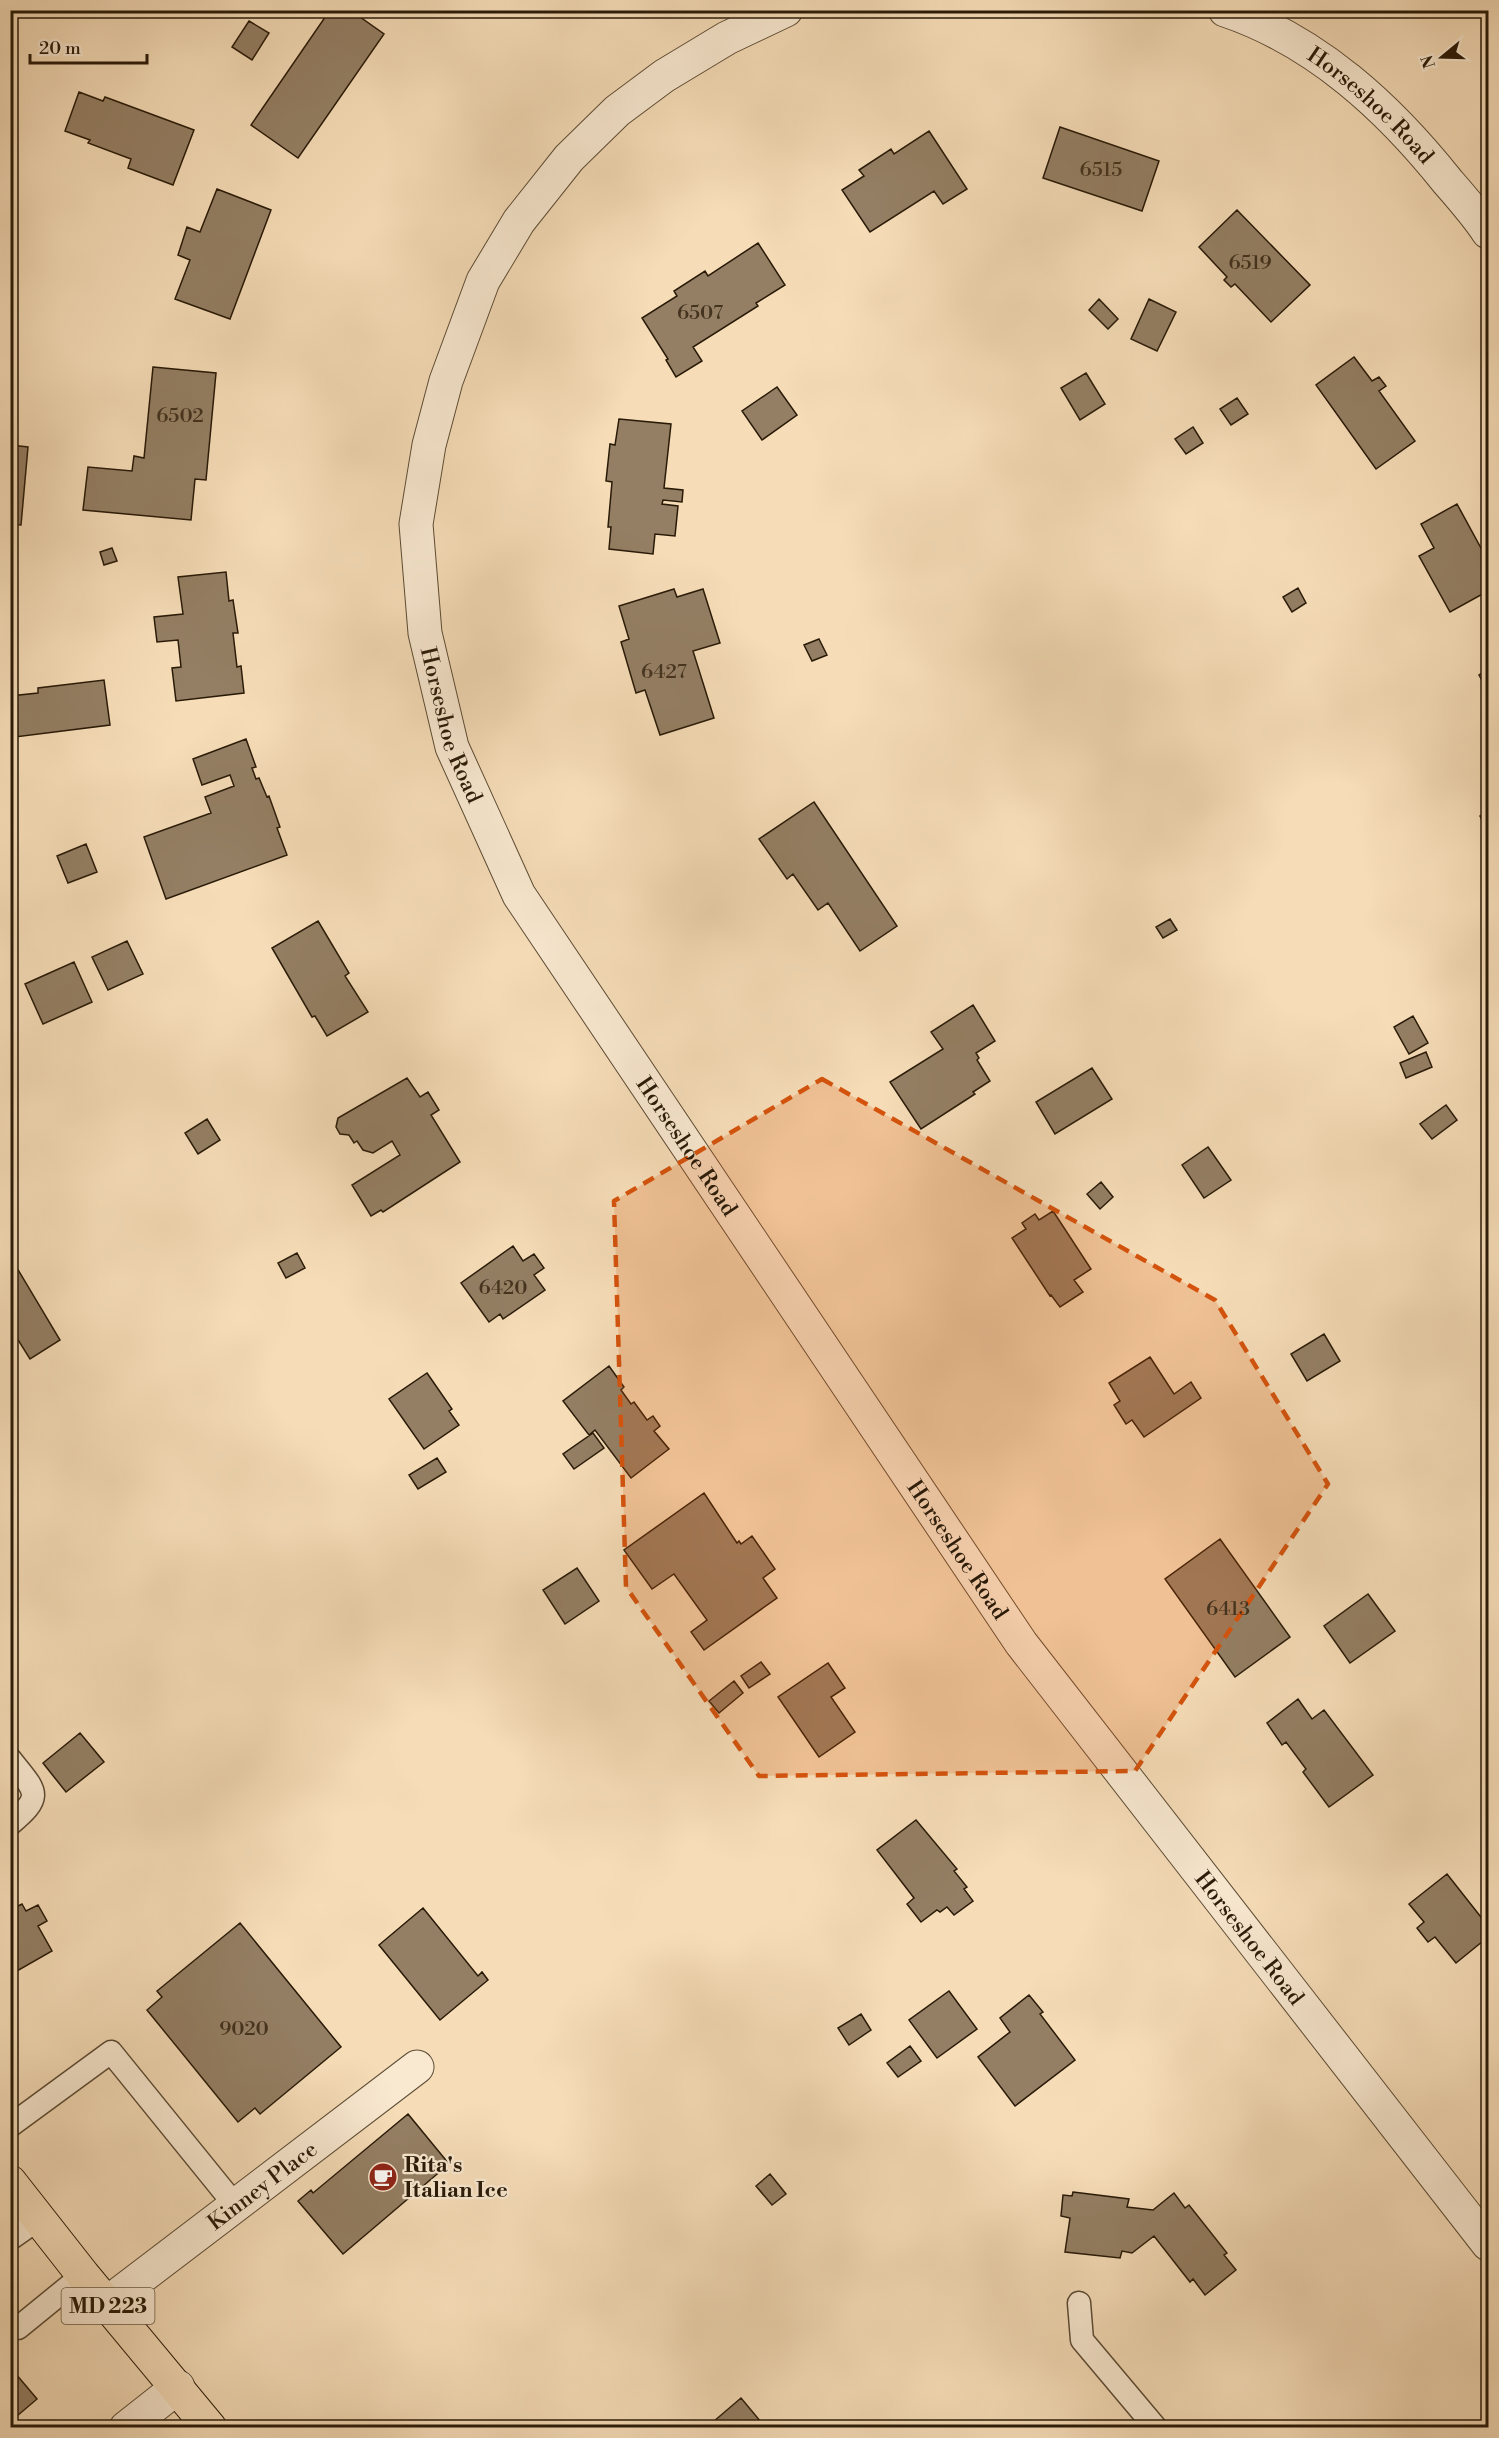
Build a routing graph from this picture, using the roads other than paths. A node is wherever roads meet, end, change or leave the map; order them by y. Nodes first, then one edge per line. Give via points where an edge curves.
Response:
1 (786, 10) edge
2 (1224, 10) edge
3 (1488, 232) edge
4 (10, 1759) edge
5 (10, 1824) edge
6 (417, 2067) dead end
7 (10, 2126) edge
8 (10, 2182) edge
9 (235, 2205) junction
10 (39, 2218) junction
11 (10, 2240) edge
12 (1488, 2244) edge
13 (82, 2275) junction
14 (1079, 2303) dead end
15 (106, 2304) junction
16 (10, 2328) edge
17 (178, 2387) junction
18 (126, 2427) edge
19 (210, 2427) edge
20 (1156, 2427) edge

1 - 12 street, Horseshoe Road via 718,43 617,111 569,158 519,221 483,281 446,381 429,445 416,524 425,633 452,747 519,895 1021,1643
2 - 3 street, Horseshoe Road via 1322,58 1385,110
4 - 5 lane via 30,1784 33,1796 31,1807
6 - 9 street, Kinney Place
7 - 9 lane via 111,2052
8 - 10 main road, MD 223
9 - 15 street, Kinney Place
10 - 11 lane
10 - 13 main road, MD 223
13 - 15 main road, MD 223
13 - 16 lane via 18,2328
14 - 20 lane via 1082,2340
15 - 17 main road, MD 223
17 - 18 street
17 - 19 main road, MD 223

